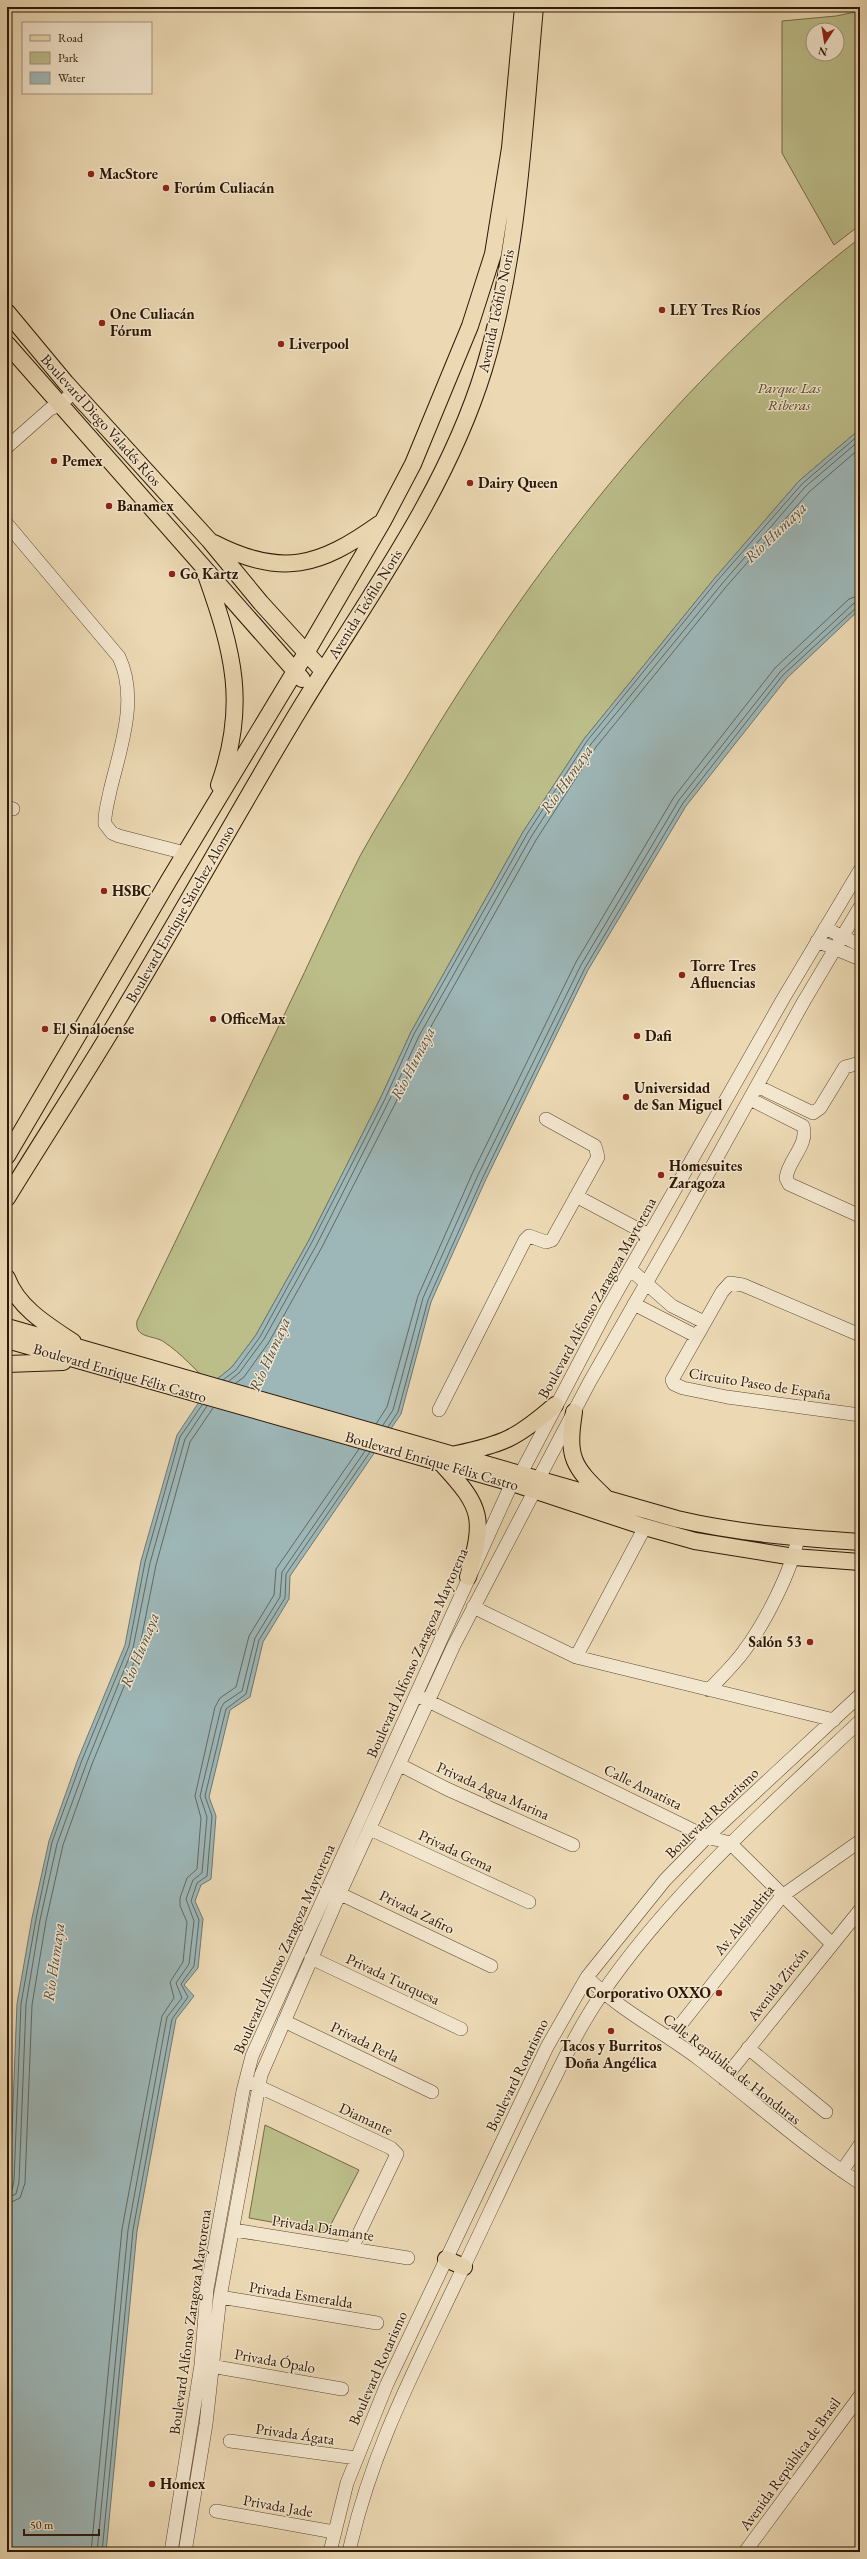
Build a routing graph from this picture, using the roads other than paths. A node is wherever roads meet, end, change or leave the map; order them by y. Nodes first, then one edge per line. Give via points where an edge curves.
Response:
1 (523, 7) edge
2 (535, 7) edge
3 (518, 124) junction
4 (7, 312) edge
5 (7, 344) edge
6 (70, 388) junction
7 (54, 404) junction
8 (7, 447) edge
9 (384, 520) junction
10 (7, 524) edge
11 (209, 540) junction
12 (202, 566) junction
13 (306, 653) junction
14 (323, 671) junction
15 (294, 672) junction
16 (312, 688) junction
17 (210, 812) junction
18 (185, 853) junction
19 (860, 870) edge
20 (860, 907) edge
21 (825, 928) junction
22 (843, 937) junction
23 (817, 941) junction
24 (860, 945) edge
25 (835, 949) junction
26 (860, 960) edge
27 (860, 1063) edge
28 (757, 1086) junction
29 (750, 1099) junction
30 (546, 1119) dead end
31 (7, 1156) edge
32 (576, 1196) junction
33 (7, 1198) edge
34 (860, 1216) edge
35 (649, 1235) junction
36 (630, 1269) junction
37 (7, 1278) edge
38 (646, 1282) junction
39 (634, 1304) junction
40 (672, 1306) junction
41 (665, 1319) junction
42 (704, 1322) junction
43 (7, 1327) edge
44 (860, 1335) edge
45 (696, 1336) junction
46 (7, 1340) edge
47 (91, 1359) junction
48 (7, 1364) edge
49 (554, 1405) junction
50 (439, 1410) dead end
51 (574, 1412) junction
52 (860, 1415) edge
53 (447, 1459) junction
54 (516, 1478) junction
55 (537, 1484) junction
56 (609, 1500) junction
57 (645, 1527) junction
58 (798, 1538) junction
59 (860, 1542) edge
60 (794, 1557) junction
61 (860, 1562) edge
62 (468, 1577) junction
63 (473, 1607) junction
64 (576, 1657) junction
65 (709, 1690) junction
66 (414, 1694) junction
67 (860, 1695) edge
68 (429, 1701) junction
69 (834, 1720) junction
70 (860, 1720) edge
71 (400, 1766) junction
72 (370, 1829) junction
73 (707, 1837) junction
74 (860, 1841) edge
75 (730, 1843) junction
76 (573, 1844) dead end
77 (334, 1891) junction
78 (782, 1896) junction
79 (529, 1902) dead end
80 (860, 1910) edge
81 (831, 1943) junction
82 (311, 1958) junction
83 (491, 1966) dead end
84 (587, 1977) junction
85 (602, 1993) junction
86 (284, 2021) junction
87 (461, 2028) dead end
88 (670, 2038) junction
89 (748, 2048) junction
90 (724, 2079) junction
91 (245, 2081) junction
92 (258, 2086) junction
93 (432, 2092) dead end
94 (826, 2112) dead end
95 (860, 2144) edge
96 (842, 2171) junction
97 (860, 2183) edge
98 (234, 2230) junction
99 (352, 2248) junction
100 (408, 2258) dead end
101 (446, 2259) junction
102 (464, 2267) junction
103 (220, 2297) junction
104 (377, 2323) dead end
105 (207, 2365) junction
106 (342, 2389) dead end
107 (860, 2396) edge
108 (230, 2441) dead end
109 (356, 2458) junction
110 (216, 2512) dead end
111 (334, 2532) junction
112 (171, 2552) edge
113 (185, 2552) edge
114 (330, 2552) edge
115 (349, 2552) edge
116 (745, 2552) edge

1 - 3 main road, Avenida Teófilo Noris
2 - 3 main road, Avenida Teófilo Noris
3 - 9 main road, Avenida Teófilo Noris via 483,289 435,416
3 - 14 main road, Avenida Teófilo Noris via 509,256 494,333 481,378 461,429 419,518
4 - 6 main road, Boulevard Diego Valadés Ríos
5 - 7 main road, Boulevard Diego Valadés Ríos
6 - 7 street
6 - 11 main road, Boulevard Diego Valadés Ríos
7 - 8 street
7 - 12 main road, Boulevard Diego Valadés Ríos via 171,527
9 - 11 main road via 342,549 326,556 286,564 246,558
9 - 13 main road, Avenida Teófilo Noris
10 - 18 street via 119,658 128,682 125,727 104,824 112,833 119,836
11 - 13 main road, Boulevard Diego Valadés Ríos via 261,604
12 - 15 main road, Boulevard Diego Valadés Ríos
12 - 17 main road via 228,639 235,682 231,744
13 - 14 main road, Boulevard Diego Valadés Ríos
13 - 15 main road, Boulevard Enrique Sánchez Alonso
14 - 16 main road
15 - 16 main road, Boulevard Diego Valadés Ríos
15 - 17 main road, Boulevard Enrique Sánchez Alonso
16 - 33 main road, Boulevard Enrique Sánchez Alonso via 124,1010
17 - 18 main road, Boulevard Enrique Sánchez Alonso
18 - 31 main road, Boulevard Enrique Sánchez Alonso
19 - 21 street, Boulevard Alfonso Zaragoza Maytorena
20 - 22 street, Boulevard Alfonso Zaragoza Maytorena
21 - 22 street
21 - 23 street, Boulevard Alfonso Zaragoza Maytorena
22 - 24 street
22 - 25 street, Boulevard Alfonso Zaragoza Maytorena
23 - 25 street
23 - 35 street, Boulevard Alfonso Zaragoza Maytorena
25 - 26 street
25 - 28 street, Boulevard Alfonso Zaragoza Maytorena
27 - 28 street via 845,1067 820,1108 813,1113
28 - 29 street, Boulevard Alfonso Zaragoza Maytorena
29 - 34 street via 803,1126 803,1141 787,1171 787,1182
29 - 38 street, Boulevard Alfonso Zaragoza Maytorena
30 - 32 street via 598,1149 598,1157
32 - 35 street
32 - 50 street via 552,1240 546,1242 529,1236 525,1240
35 - 36 street, Boulevard Alfonso Zaragoza Maytorena
36 - 38 street
36 - 49 street, Boulevard Alfonso Zaragoza Maytorena
37 - 47 main road via 21,1302
38 - 39 street, Boulevard Alfonso Zaragoza Maytorena
38 - 40 street
39 - 41 street
39 - 51 street, Boulevard Alfonso Zaragoza Maytorena
40 - 41 street
40 - 42 street
41 - 45 street
42 - 44 street, Circuito Paseo de España via 725,1287 736,1283
42 - 45 street, Circuito Paseo de España
43 - 47 main road, Boulevard Enrique Félix Castro
45 - 52 street, Circuito Paseo de España via 674,1374 672,1380 678,1386 727,1397
46 - 47 main road, Boulevard Enrique Félix Castro
47 - 48 main road
47 - 53 main road, Boulevard Enrique Félix Castro
49 - 53 main road via 517,1436
49 - 54 street, Boulevard Alfonso Zaragoza Maytorena
51 - 55 street, Boulevard Alfonso Zaragoza Maytorena
51 - 56 main road via 570,1440 572,1456 585,1477
53 - 54 main road, Boulevard Enrique Félix Castro
53 - 62 main road via 476,1510 479,1537
54 - 55 main road, Boulevard Enrique Félix Castro
54 - 62 street, Boulevard Alfonso Zaragoza Maytorena
55 - 56 main road, Boulevard Enrique Félix Castro
55 - 57 main road, Boulevard Enrique Félix Castro
55 - 63 street, Boulevard Alfonso Zaragoza Maytorena
56 - 58 main road, Boulevard Enrique Félix Castro via 710,1526
57 - 60 main road, Boulevard Enrique Félix Castro via 695,1541
57 - 64 street
58 - 59 main road, Boulevard Enrique Félix Castro
58 - 60 street
60 - 61 main road, Boulevard Enrique Félix Castro
60 - 65 street via 764,1618 744,1651
62 - 66 street, Boulevard Alfonso Zaragoza Maytorena
63 - 64 street
63 - 68 street, Boulevard Alfonso Zaragoza Maytorena
64 - 65 street
65 - 69 street
66 - 68 street, Calle Amatista
66 - 77 street, Boulevard Alfonso Zaragoza Maytorena
67 - 69 street, Boulevard Rotarismo
68 - 71 street, Boulevard Alfonso Zaragoza Maytorena
68 - 73 street, Calle Amatista
69 - 73 street, Boulevard Rotarismo
70 - 75 street
71 - 72 street, Boulevard Alfonso Zaragoza Maytorena
71 - 76 street, Privada Agua Marina
72 - 77 street, Boulevard Alfonso Zaragoza Maytorena
72 - 79 street, Privada Gema
73 - 75 street, Calle Amatista
73 - 84 street, Boulevard Rotarismo via 649,1898
74 - 78 street, Av. Alejandrita
75 - 78 street
75 - 85 street via 649,1933
77 - 82 street, Boulevard Alfonso Zaragoza Maytorena
77 - 83 street, Privada Zafiro
77 - 91 street, Boulevard Alfonso Zaragoza Maytorena via 262,2031
78 - 81 street
78 - 88 street, Av. Alejandrita
80 - 81 street, Avenida Zircón
81 - 89 street, Avenida Zircón
82 - 86 street, Boulevard Alfonso Zaragoza Maytorena
82 - 87 street, Privada Turquesa
84 - 85 street, Calle República de Honduras
84 - 101 street, Boulevard Rotarismo via 547,2047
85 - 88 street, Calle República de Honduras
85 - 102 street via 574,2040
86 - 92 street, Boulevard Alfonso Zaragoza Maytorena
86 - 93 street, Privada Perla
88 - 90 street, Calle República de Honduras
89 - 90 street, Avenida Zircón
89 - 94 street
90 - 96 street, Calle República de Honduras via 788,2133
91 - 92 street, Diamante
91 - 105 street, Boulevard Alfonso Zaragoza Maytorena via 207,2289
92 - 98 street, Boulevard Alfonso Zaragoza Maytorena
92 - 99 street, Diamante via 391,2148 398,2154
95 - 96 street
96 - 97 street, Calle República de Honduras
98 - 99 street, Privada Diamante
98 - 103 street, Boulevard Alfonso Zaragoza Maytorena
99 - 100 street, Privada Diamante
101 - 102 main road
101 - 109 street, Boulevard Rotarismo via 387,2384
102 - 115 street via 390,2422 362,2495
103 - 104 street, Privada Esmeralda
103 - 105 street, Boulevard Alfonso Zaragoza Maytorena
105 - 106 street, Privada Ópalo
105 - 112 street, Boulevard Alfonso Zaragoza Maytorena
105 - 113 street, Boulevard Alfonso Zaragoza Maytorena
107 - 116 street, Avenida República de Brasil
108 - 109 street, Privada Ágata
109 - 111 street, Boulevard Rotarismo
110 - 111 street, Privada Jade
111 - 114 street, Boulevard Rotarismo

